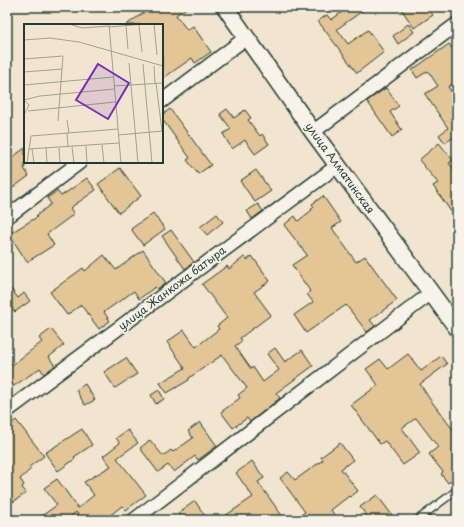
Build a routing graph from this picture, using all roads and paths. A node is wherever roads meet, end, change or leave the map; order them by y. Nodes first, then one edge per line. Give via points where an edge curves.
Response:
1 (224, 7) edge
2 (457, 24) edge
3 (247, 37) junction
4 (163, 100) edge
5 (313, 132) junction
6 (79, 163) edge
7 (338, 166) junction
8 (7, 217) edge
9 (431, 293) junction
10 (457, 328) edge
11 (7, 411) edge
12 (457, 490) edge
13 (134, 520) edge
14 (417, 520) edge

1 - 3 street, улица Алматинская
2 - 5 street
3 - 4 street
3 - 5 street, улица Алматинская
5 - 7 street, улица Алматинская
6 - 8 street
7 - 9 street, улица Алматинская
7 - 11 street, улица Жанкожа батыра
9 - 10 street, улица Алматинская
9 - 13 street
12 - 14 lane

